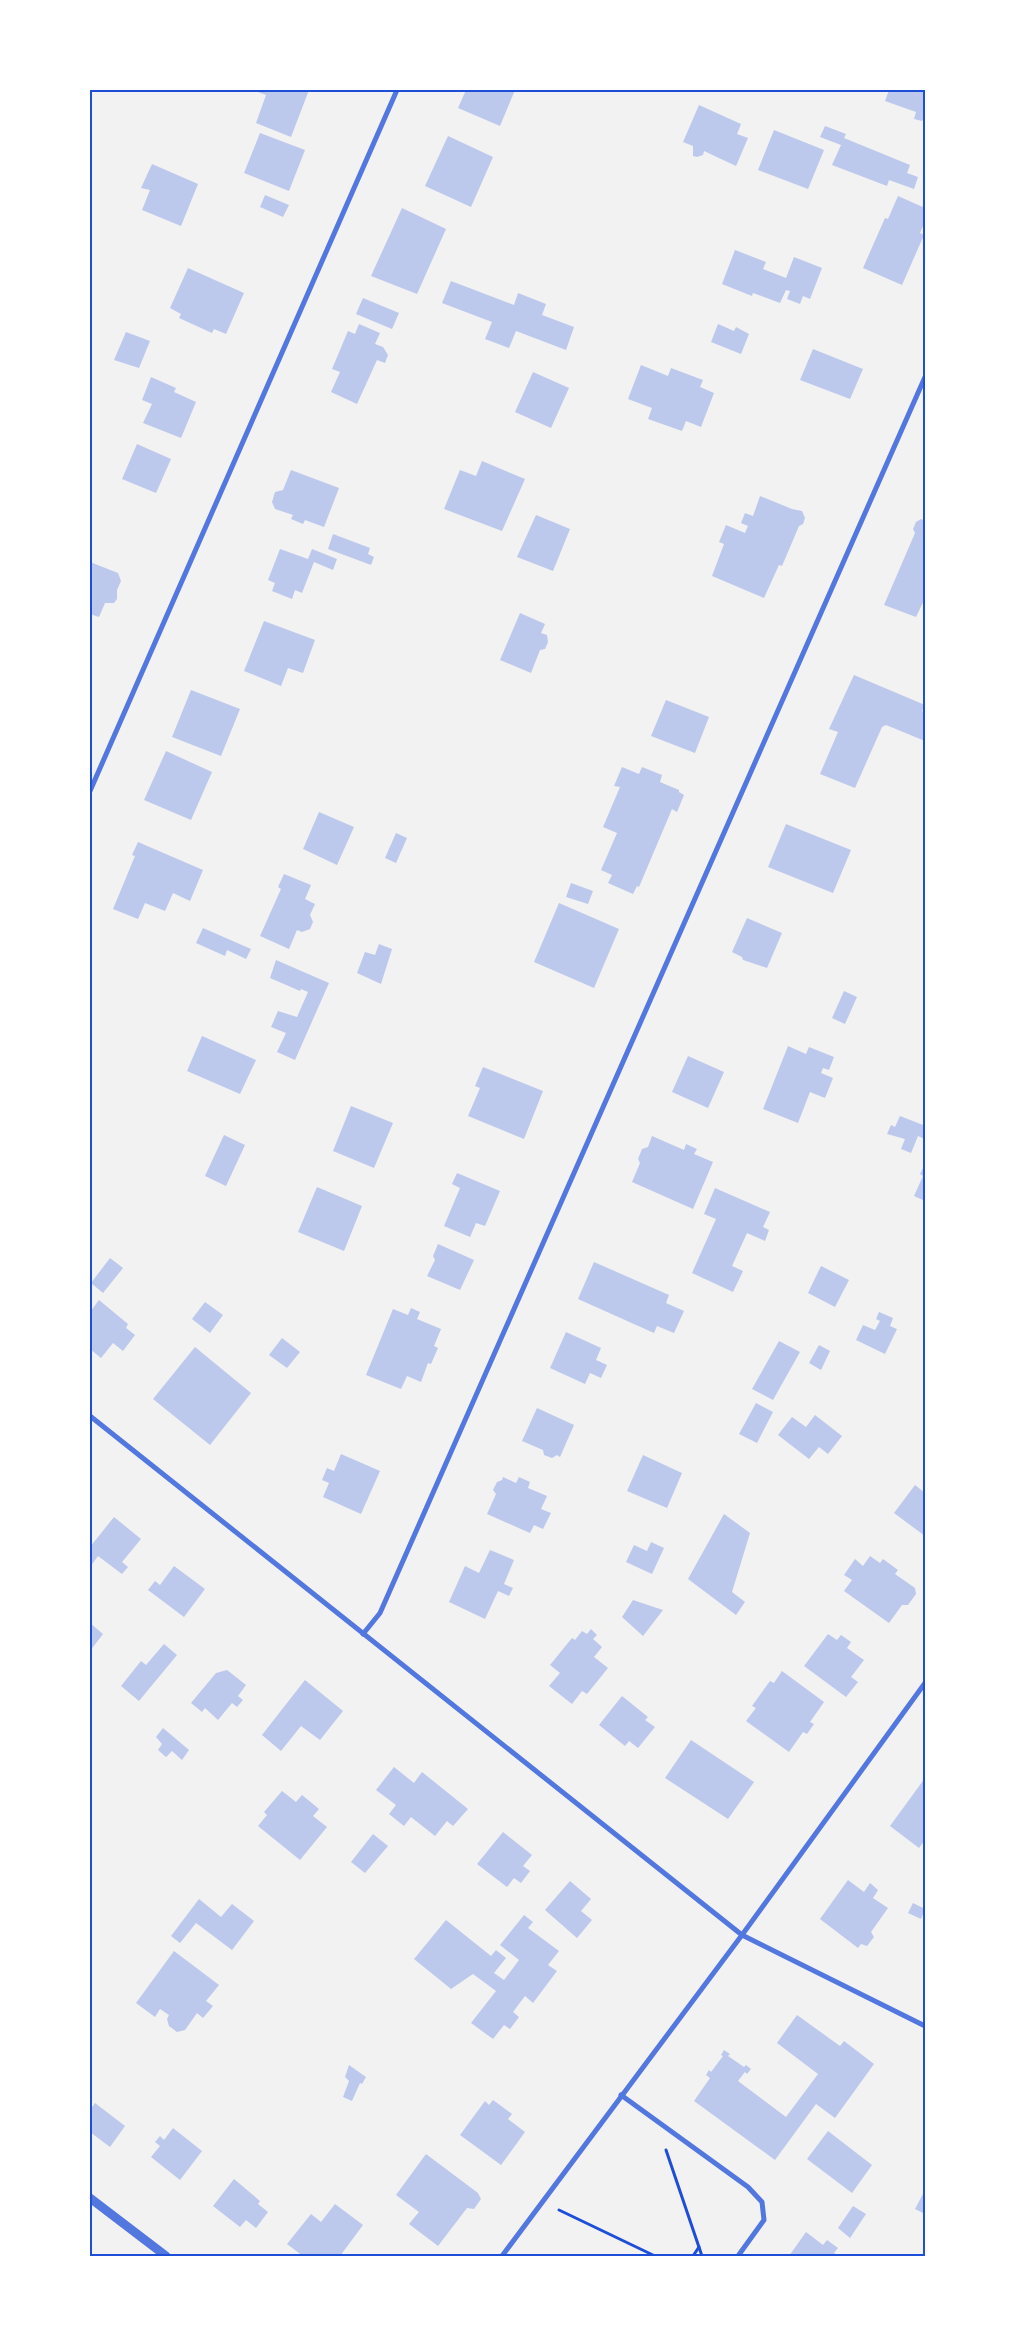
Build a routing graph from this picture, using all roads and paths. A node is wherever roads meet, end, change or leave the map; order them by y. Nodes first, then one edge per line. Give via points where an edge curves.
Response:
1 (397, 90) edge
2 (925, 378) edge
3 (90, 791) edge
4 (90, 1416) edge
5 (363, 1634) junction
6 (925, 1683) edge
7 (742, 1935) junction
8 (925, 2026) edge
9 (621, 2095) junction
10 (657, 2121) junction
11 (90, 2198) edge
12 (542, 2202) junction
13 (699, 2247) junction
14 (166, 2256) edge
15 (502, 2256) edge
16 (655, 2256) edge
17 (693, 2256) edge
18 (702, 2256) edge
19 (738, 2256) edge

1 - 3 street
2 - 5 street via 380,1613
4 - 5 street
5 - 7 street
6 - 7 street
7 - 8 street
7 - 9 street
9 - 10 street
9 - 12 street
10 - 13 path
10 - 19 street via 748,2186 762,2202 764,2220
11 - 14 street
12 - 15 street
12 - 16 path
13 - 17 path
13 - 18 path

